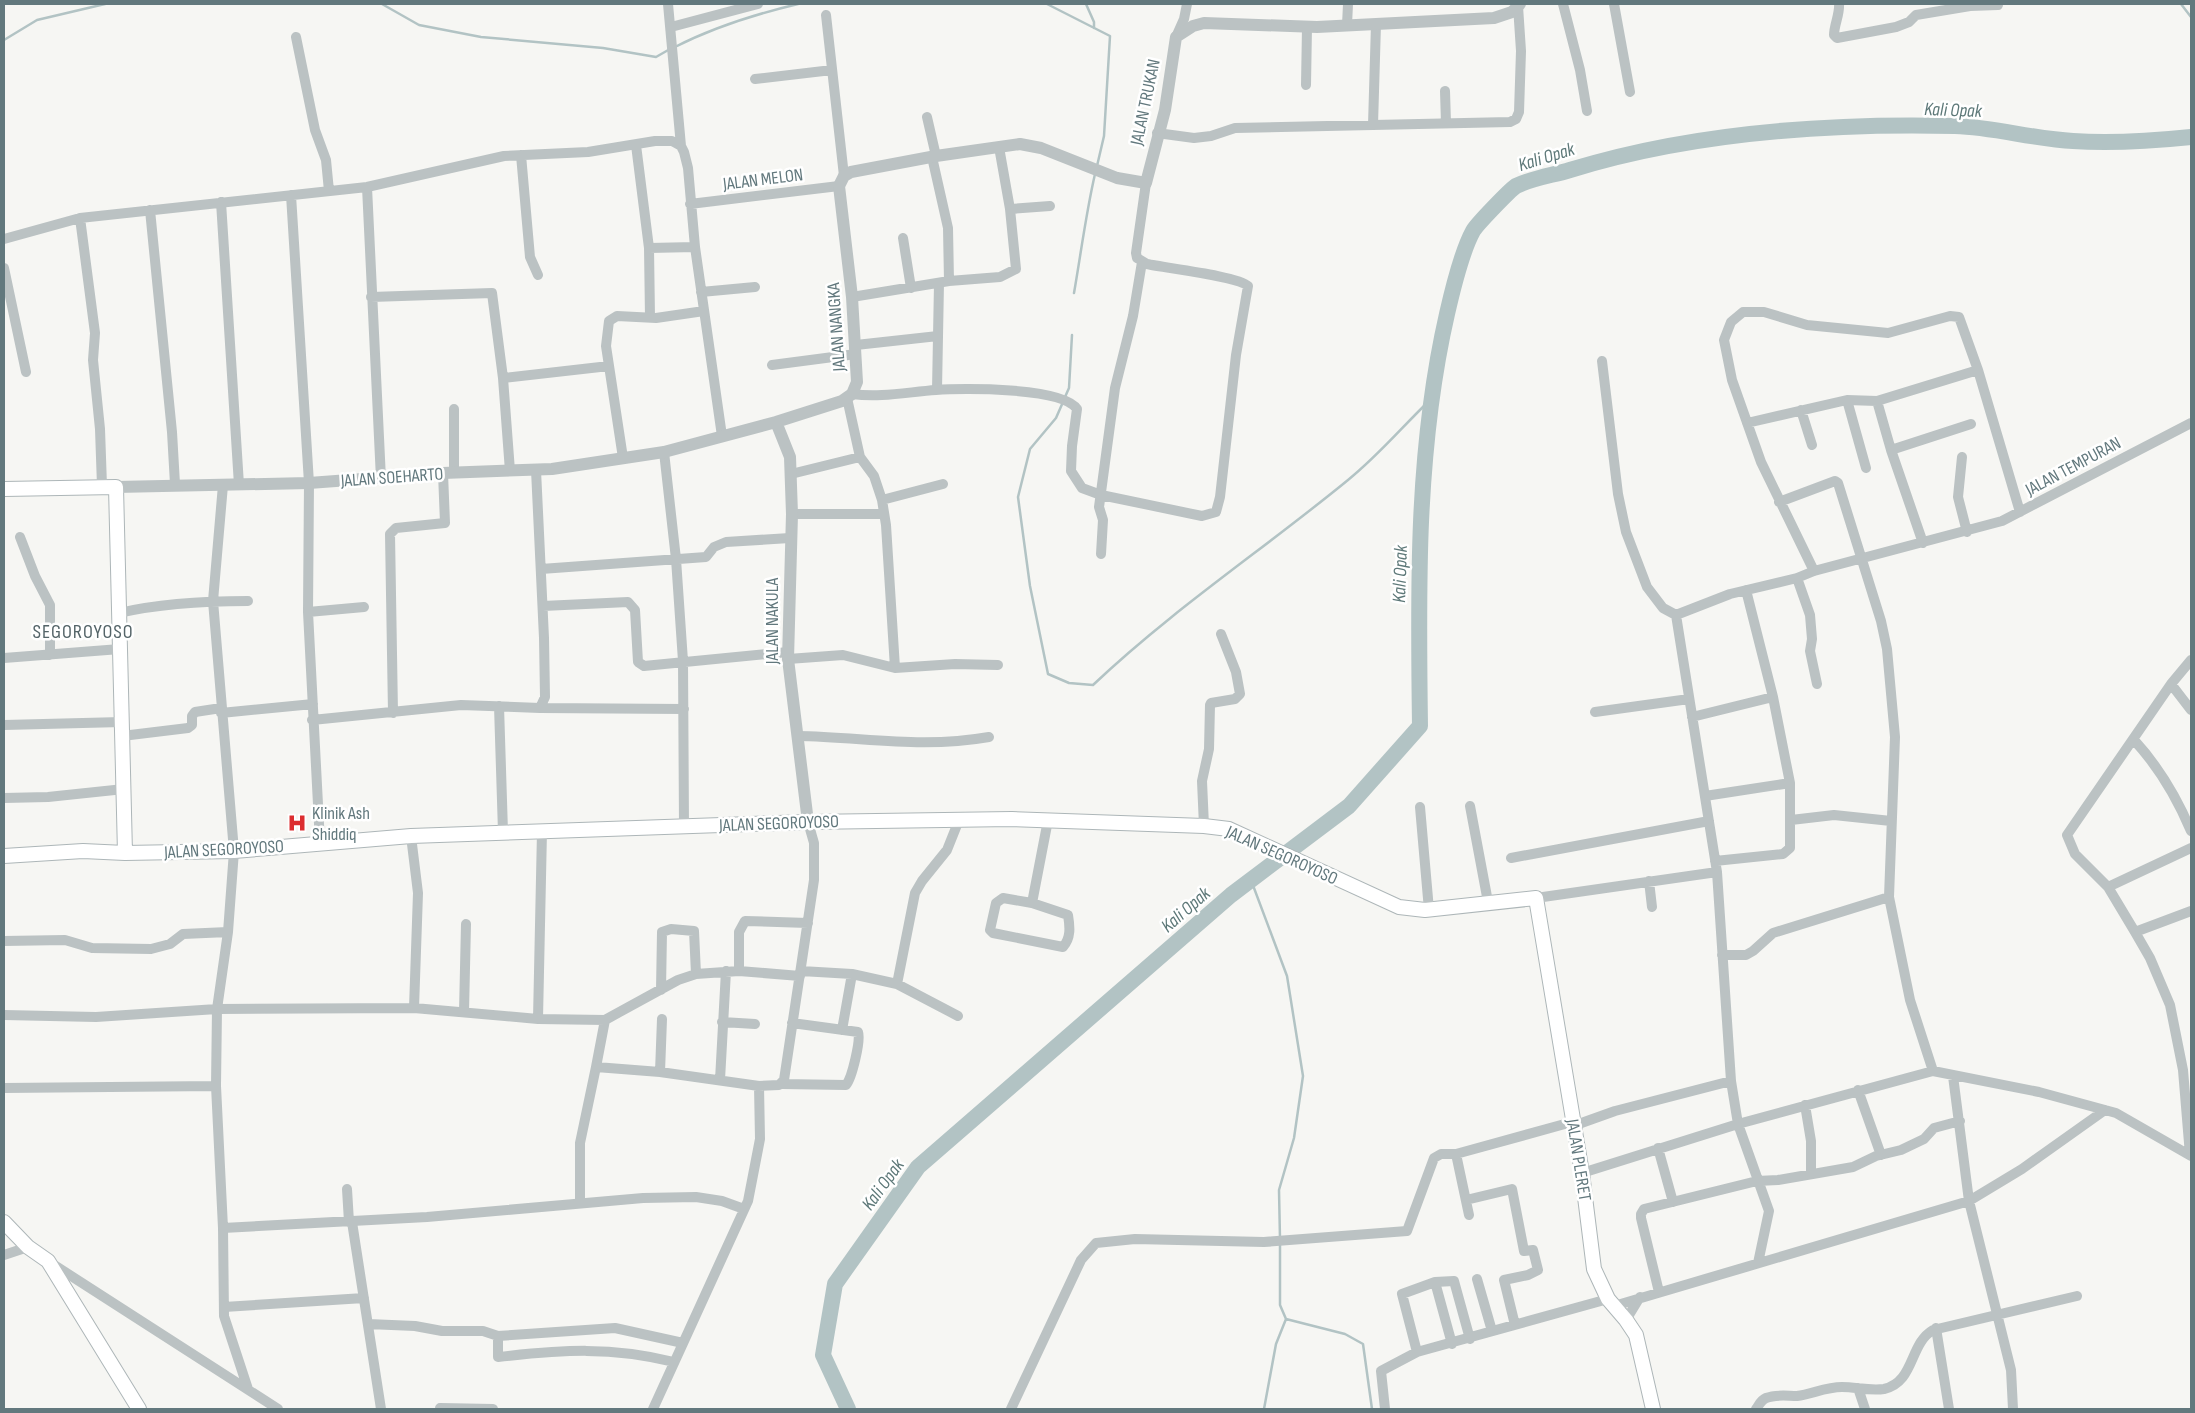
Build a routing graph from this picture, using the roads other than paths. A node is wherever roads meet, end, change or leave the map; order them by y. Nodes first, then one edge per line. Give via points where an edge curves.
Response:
1 (668, 4) edge
2 (758, 4) edge
3 (1187, 4) edge
4 (1348, 4) edge
5 (1563, 4) edge
6 (1614, 4) edge
7 (1839, 4) edge
8 (1519, 5) edge
9 (1998, 5) dead end
10 (826, 15) dead end
11 (1376, 24) junction
12 (1347, 25) junction
13 (1307, 27) junction
14 (671, 30) junction
15 (296, 36) dead end
16 (1176, 38) junction
17 (832, 70) junction
18 (755, 79) dead end
19 (1306, 85) dead end
20 (1446, 91) dead end
21 (1630, 92) dead end
22 (1587, 110) dead end
23 (928, 118) dead end
24 (1446, 123) junction
25 (1373, 125) junction
26 (1157, 133) junction
27 (636, 145) junction
28 (681, 146) junction
29 (998, 147) junction
30 (521, 155) junction
31 (934, 156) junction
32 (841, 181) junction
33 (1146, 184) junction
34 (367, 186) junction
35 (329, 191) junction
36 (291, 195) junction
37 (220, 202) junction
38 (690, 204) junction
39 (1050, 206) dead end
40 (1010, 209) junction
41 (150, 210) junction
42 (80, 218) junction
43 (903, 238) dead end
44 (4, 239) edge
45 (695, 247) junction
46 (649, 248) junction
47 (1142, 262) junction
48 (4, 268) edge
49 (538, 275) dead end
50 (944, 282) junction
51 (755, 287) dead end
52 (911, 288) junction
53 (701, 292) junction
54 (371, 297) junction
55 (852, 297) junction
56 (704, 311) junction
57 (650, 316) junction
58 (938, 336) junction
59 (856, 350) junction
60 (1602, 361) dead end
61 (772, 365) dead end
62 (609, 366) junction
63 (1978, 370) junction
64 (26, 372) dead end
65 (503, 378) junction
66 (938, 390) junction
67 (850, 396) junction
68 (1847, 400) junction
69 (1877, 401) junction
70 (454, 409) dead end
71 (1801, 410) junction
72 (776, 422) junction
73 (1747, 423) junction
74 (2191, 423) edge
75 (1971, 424) dead end
76 (722, 436) junction
77 (1812, 445) dead end
78 (1891, 450) junction
79 (664, 452) junction
80 (860, 457) junction
81 (1962, 457) dead end
82 (623, 458) junction
83 (1866, 468) dead end
84 (536, 470) junction
85 (510, 471) junction
86 (448, 473) junction
87 (791, 474) junction
88 (381, 479) junction
89 (309, 483) junction
90 (175, 484) junction
91 (943, 484) dead end
92 (223, 485) junction
93 (240, 485) junction
94 (109, 486) junction
95 (4, 489) edge
96 (1101, 494) junction
97 (882, 500) junction
98 (1779, 502) junction
99 (2020, 512) junction
100 (792, 514) junction
101 (884, 514) junction
102 (1966, 532) junction
103 (20, 537) dead end
104 (790, 538) junction
105 (1923, 543) junction
106 (1101, 554) dead end
107 (676, 559) junction
108 (1862, 559) junction
109 (541, 568) junction
110 (1814, 571) junction
111 (1797, 578) junction
112 (1746, 590) junction
113 (213, 601) junction
114 (248, 601) dead end
115 (543, 606) junction
116 (364, 607) dead end
117 (308, 612) junction
118 (119, 614) junction
119 (1676, 614) junction
120 (1221, 634) dead end
121 (120, 650) junction
122 (50, 655) junction
123 (788, 655) junction
124 (4, 658) edge
125 (2191, 660) edge
126 (683, 661) junction
127 (998, 665) dead end
128 (895, 668) junction
129 (1817, 684) dead end
130 (2171, 684) junction
131 (1773, 697) junction
132 (1689, 699) junction
133 (312, 704) junction
134 (499, 706) junction
135 (540, 708) junction
136 (684, 709) junction
137 (2191, 710) edge
138 (221, 711) junction
139 (1595, 712) dead end
140 (394, 713) junction
141 (1692, 717) junction
142 (312, 720) junction
143 (4, 725) edge
144 (122, 729) junction
145 (797, 736) junction
146 (989, 737) dead end
147 (2134, 740) junction
148 (1790, 783) junction
149 (124, 789) junction
150 (1705, 796) junction
151 (4, 798) edge
152 (1470, 806) dead end
153 (1420, 807) dead end
154 (959, 820) junction
155 (1048, 820) junction
156 (1791, 820) junction
157 (1709, 821) junction
158 (1891, 821) junction
159 (808, 822) junction
160 (684, 826) junction
161 (1204, 826) junction
162 (542, 831) junction
163 (2191, 831) edge
164 (503, 832) junction
165 (411, 836) junction
166 (320, 843) junction
167 (2191, 848) edge
168 (234, 851) junction
169 (125, 853) junction
170 (4, 856) edge
171 (1511, 858) dead end
172 (1715, 861) junction
173 (1717, 872) junction
174 (1649, 881) junction
175 (2108, 887) junction
176 (1889, 897) junction
177 (1536, 898) junction
178 (1488, 902) junction
179 (1032, 903) junction
180 (1652, 907) dead end
181 (1429, 910) junction
182 (2191, 911) edge
183 (808, 923) junction
184 (466, 924) dead end
185 (228, 932) junction
186 (2135, 932) junction
187 (4, 942) edge
188 (1722, 955) junction
189 (726, 971) junction
190 (739, 971) junction
191 (696, 974) junction
192 (800, 974) junction
193 (852, 974) junction
194 (897, 984) junction
195 (661, 990) junction
196 (414, 1008) junction
197 (217, 1009) junction
198 (464, 1012) junction
199 (4, 1014) edge
200 (958, 1016) dead end
201 (538, 1019) junction
202 (662, 1019) dead end
203 (605, 1020) junction
204 (722, 1022) junction
205 (792, 1023) junction
206 (755, 1024) dead end
207 (842, 1030) junction
208 (596, 1067) junction
209 (1933, 1071) junction
210 (660, 1072) junction
211 (1953, 1076) junction
212 (720, 1080) junction
213 (1731, 1082) junction
214 (782, 1084) junction
215 (216, 1086) junction
216 (759, 1086) junction
217 (4, 1088) edge
218 (1858, 1090) junction
219 (1806, 1105) junction
220 (2105, 1110) junction
221 (1960, 1121) junction
222 (1573, 1124) junction
223 (1738, 1124) junction
224 (1658, 1148) junction
225 (1456, 1154) junction
226 (1881, 1155) junction
227 (2191, 1155) edge
228 (1582, 1173) junction
229 (1811, 1174) junction
230 (1757, 1181) junction
231 (347, 1189) dead end
232 (1466, 1200) junction
233 (1969, 1201) junction
234 (1673, 1202) junction
235 (580, 1203) junction
236 (744, 1210) junction
237 (1469, 1215) dead end
238 (4, 1222) edge
239 (351, 1222) junction
240 (223, 1228) junction
241 (28, 1248) junction
242 (4, 1256) edge
243 (48, 1261) junction
244 (1758, 1263) junction
245 (1477, 1279) dead end
246 (1435, 1282) junction
247 (1659, 1292) junction
248 (2077, 1296) dead end
249 (1640, 1297) junction
250 (364, 1298) junction
251 (1611, 1303) junction
252 (224, 1307) junction
253 (1997, 1314) junction
254 (1626, 1320) junction
255 (368, 1324) junction
256 (1515, 1325) junction
257 (1936, 1328) junction
258 (1492, 1331) junction
259 (498, 1336) junction
260 (1470, 1339) junction
261 (683, 1343) junction
262 (1452, 1344) junction
263 (1417, 1352) junction
264 (674, 1362) junction
265 (1858, 1388) junction
266 (248, 1389) junction
267 (440, 1408) dead end
268 (139, 1409) edge
269 (278, 1409) edge
270 (381, 1409) edge
271 (493, 1409) edge
272 (653, 1409) edge
273 (1011, 1409) edge
274 (1386, 1409) edge
275 (1653, 1409) edge
276 (1756, 1409) edge
277 (1865, 1409) edge
278 (1949, 1409) edge
279 (2014, 1409) edge

1 - 14 street
2 - 14 street
3 - 16 street
4 - 12 street
5 - 22 street
6 - 21 street
7 - 9 street via 1834,28 1837,38 1896,27 1916,15
8 - 11 street via 1505,16 1494,18
8 - 24 street via 1521,51 1516,119 1510,122
10 - 17 street
11 - 12 street
11 - 25 street
12 - 13 street
13 - 16 street via 1204,23 1192,26
13 - 19 street
14 - 28 street
15 - 35 street via 314,130 326,160
16 - 26 street, JALAN TRUKAN via 1165,110
17 - 18 street
17 - 32 street
20 - 24 street
23 - 31 street
24 - 25 street
25 - 26 street via 1236,128 1194,138
26 - 33 street, JALAN TRUKAN
27 - 28 street via 672,141
27 - 30 street via 588,152
27 - 46 street
28 - 38 street via 688,168
29 - 31 street
29 - 33 street via 1020,144 1041,148 1118,178
29 - 40 street
30 - 34 street
30 - 49 street via 530,257
31 - 32 street via 851,172
31 - 50 street via 948,228
32 - 38 street, JALAN MELON
32 - 55 street, JALAN NANGKA
33 - 47 street via 1136,253
34 - 35 street
34 - 54 street
35 - 36 street
36 - 37 street
36 - 89 street
37 - 41 street
37 - 93 street
38 - 45 street
39 - 40 street
40 - 50 street via 1016,269 1000,277
41 - 42 street
41 - 90 street
42 - 44 street
42 - 94 street via 95,333 100,429
43 - 52 street
45 - 46 street
45 - 53 street
46 - 57 street
47 - 96 street via 1133,316 1115,388
47 - 96 street via 1230,278 1248,286 1236,355 1220,497 1216,512 1202,516
48 - 64 street
50 - 52 street
50 - 58 street
51 - 53 street
52 - 55 street
53 - 56 street
54 - 65 street via 492,293
54 - 88 street
55 - 59 street, JALAN NANGKA
56 - 57 street
56 - 76 street
57 - 62 street via 618,316 609,321 606,342
58 - 59 street
58 - 66 street
59 - 61 street
59 - 67 street, JALAN NANGKA via 857,382
60 - 119 street via 1618,494 1626,532 1648,588 1663,608
62 - 65 street
62 - 82 street
63 - 69 street
63 - 73 street via 1964,326 1955,316 1888,333 1808,325 1764,312 1743,312 1731,322 1724,340 1732,380
63 - 99 street
65 - 85 street
66 - 67 street
66 - 96 street via 1021,390 1074,405 1078,414 1071,471 1082,488
67 - 72 street
67 - 80 street
68 - 69 street
68 - 71 street
68 - 83 street
69 - 78 street
70 - 86 street
71 - 73 street
71 - 77 street
72 - 76 street, JALAN SOEHARTO
72 - 87 street, JALAN NAKULA via 790,457
73 - 98 street via 1760,462
74 - 99 street, JALAN TEMPURAN
75 - 78 street
76 - 79 street, JALAN SOEHARTO
78 - 105 street
79 - 82 street, JALAN SOEHARTO
79 - 107 street
80 - 87 street
80 - 97 street via 874,476
81 - 102 street via 1958,497
82 - 84 street, JALAN SOEHARTO
84 - 85 street, JALAN SOEHARTO
84 - 109 street
85 - 86 street, JALAN SOEHARTO
86 - 88 street, JALAN SOEHARTO
86 - 140 street via 445,523 396,528 390,534
87 - 100 street, JALAN NAKULA
88 - 89 street, JALAN SOEHARTO
89 - 93 street, JALAN SOEHARTO
89 - 117 street
90 - 92 street, JALAN SOEHARTO
90 - 94 street, JALAN SOEHARTO
91 - 97 street
92 - 93 street, JALAN SOEHARTO
92 - 113 street
94 - 95 main road, JALAN SOEHARTO
94 - 118 main road
96 - 106 street via 1098,510 1104,520
97 - 101 street
98 - 108 street via 1835,481 1838,483
98 - 110 street
99 - 102 street, JALAN TEMPURAN
100 - 101 street
100 - 104 street, JALAN NAKULA
101 - 128 street
102 - 105 street, JALAN TEMPURAN
103 - 122 street via 50,605
104 - 107 street via 726,542 714,547 706,557
104 - 123 street, JALAN NAKULA
105 - 108 street, JALAN TEMPURAN
107 - 109 street
107 - 126 street
108 - 110 street, JALAN TEMPURAN
108 - 158 street via 1887,649 1896,738
109 - 115 street
110 - 111 street, JALAN TEMPURAN
111 - 112 street, JALAN TEMPURAN
111 - 129 street via 1810,615 1810,651
112 - 119 street, JALAN TEMPURAN
112 - 131 street
113 - 114 street
113 - 118 street via 149,606
113 - 138 street
115 - 126 street via 628,602 635,610 640,664
115 - 135 street via 545,697
116 - 117 street
117 - 133 street
118 - 121 main road
119 - 132 street
120 - 161 street via 1236,672 1240,694 1235,699 1211,702 1210,705 1209,749 1202,781
121 - 122 street
121 - 144 main road
122 - 124 street
123 - 126 street
123 - 128 street via 843,655
123 - 145 street, JALAN NAKULA
125 - 130 street
126 - 136 street
127 - 128 street
130 - 137 street
130 - 147 street
131 - 141 street
131 - 148 street
132 - 139 street
132 - 141 street
133 - 138 street
133 - 142 street
134 - 135 street
134 - 140 street via 461,705
134 - 164 street
135 - 136 street
136 - 160 street
138 - 144 street via 195,712 188,728
138 - 168 street
140 - 142 street
141 - 150 street
142 - 166 street
143 - 144 street
144 - 149 main road
145 - 146 street via 936,744
145 - 159 street, JALAN NAKULA
147 - 163 street via 2150,757 2181,806
147 - 175 street via 2067,834 2075,854
148 - 150 street
148 - 156 street
149 - 151 street
149 - 169 main road
150 - 157 street
152 - 178 street
153 - 181 street
154 - 155 main road, JALAN SEGOROYOSO
154 - 159 main road, JALAN SEGOROYOSO
154 - 194 street via 947,850 915,893
155 - 161 main road, JALAN SEGOROYOSO
155 - 179 street
156 - 158 street via 1834,815
156 - 172 street via 1790,848 1786,853
157 - 171 street
157 - 172 street
158 - 176 street
159 - 160 main road, JALAN SEGOROYOSO
159 - 183 street via 815,856
160 - 162 main road, JALAN SEGOROYOSO
161 - 181 main road, JALAN SEGOROYOSO via 1229,829 1382,901 1399,907
162 - 164 main road, JALAN SEGOROYOSO
162 - 201 street
164 - 165 main road, JALAN SEGOROYOSO
165 - 166 main road, JALAN SEGOROYOSO
165 - 196 street via 418,893
166 - 168 main road, JALAN SEGOROYOSO
167 - 175 street
168 - 169 main road, JALAN SEGOROYOSO
168 - 185 street
169 - 170 main road, JALAN SEGOROYOSO via 83,851
172 - 173 street
173 - 174 street
173 - 188 street
174 - 177 street
174 - 180 street
175 - 186 street
176 - 188 street via 1774,933 1746,955
176 - 209 street via 1910,1000
177 - 178 main road, JALAN SEGOROYOSO
177 - 222 main road, JALAN PLERET via 1546,943
178 - 181 main road, JALAN SEGOROYOSO
179 - 179 street via 1003,898 996,902 990,930 1063,947 1070,929 1068,916
182 - 186 street
183 - 190 street via 745,921 739,932
183 - 192 street
184 - 198 street
185 - 187 street via 183,934 170,944 151,949 92,948 65,940
185 - 197 street
186 - 227 street via 2170,1004 2178,1035
188 - 213 street
189 - 190 street
189 - 191 street
189 - 204 street
190 - 192 street
191 - 195 street
191 - 195 street via 694,931 671,929 662,932
192 - 193 street
192 - 205 street
193 - 194 street
193 - 207 street
194 - 200 street
195 - 203 street
196 - 197 street
196 - 198 street
197 - 199 street via 96,1017
197 - 215 street
198 - 201 street
201 - 203 street
202 - 210 street
203 - 208 street
204 - 206 street
204 - 212 street
205 - 207 street
205 - 214 street
207 - 214 street via 858,1032 859,1036 846,1084
208 - 210 street
208 - 235 street via 580,1143
209 - 211 street
209 - 218 street
210 - 212 street
211 - 220 street via 2039,1092
211 - 221 street
212 - 216 street
213 - 222 street
213 - 223 street
214 - 216 street
215 - 217 street
215 - 240 street
216 - 236 street via 760,1139
218 - 219 street
218 - 226 street
219 - 223 street
219 - 229 street
220 - 227 street
220 - 233 street via 2022,1169
221 - 226 street via 1934,1128 1916,1143
221 - 233 street
222 - 225 street
222 - 228 main road, JALAN PLERET
223 - 224 street
223 - 230 street
224 - 228 street
224 - 234 street
225 - 232 street
225 - 273 street via 1441,1154 1434,1158 1407,1231 1294,1241 1135,1239 1096,1243 1081,1260
226 - 229 street via 1853,1167
228 - 251 main road, JALAN PLERET via 1594,1269
229 - 230 street
230 - 234 street
230 - 244 street via 1769,1210
231 - 239 street
232 - 237 street
232 - 256 street via 1512,1189 1524,1251 1533,1250 1538,1270 1504,1280
233 - 244 street
233 - 253 street
234 - 247 street via 1644,1209 1641,1214
235 - 236 street via 696,1196
235 - 239 street
236 - 261 street
238 - 241 main road
239 - 240 street
239 - 250 street
240 - 252 street
241 - 242 street
241 - 243 main road
243 - 266 street
243 - 268 main road
244 - 247 street
245 - 258 street
246 - 260 street via 1454,1281
246 - 262 street
246 - 263 street via 1402,1294
247 - 249 street
248 - 253 street
249 - 251 street
249 - 254 street
250 - 252 street
250 - 255 street
251 - 254 main road, JALAN PLERET
251 - 256 street
252 - 266 street via 224,1316
253 - 257 street
253 - 279 street via 2011,1370
254 - 275 main road, JALAN PLERET via 1636,1335
255 - 259 street via 483,1331
255 - 270 street
256 - 258 street
257 - 265 street via 1920,1340 1899,1382 1886,1388
257 - 278 street
258 - 260 street
259 - 261 street via 615,1328
259 - 264 street via 498,1357 601,1350
260 - 262 street
261 - 264 street
262 - 263 street
263 - 274 street via 1381,1371
264 - 272 street
265 - 276 street via 1842,1387 1796,1396 1776,1396 1761,1402
265 - 277 street
266 - 269 street
267 - 271 street

